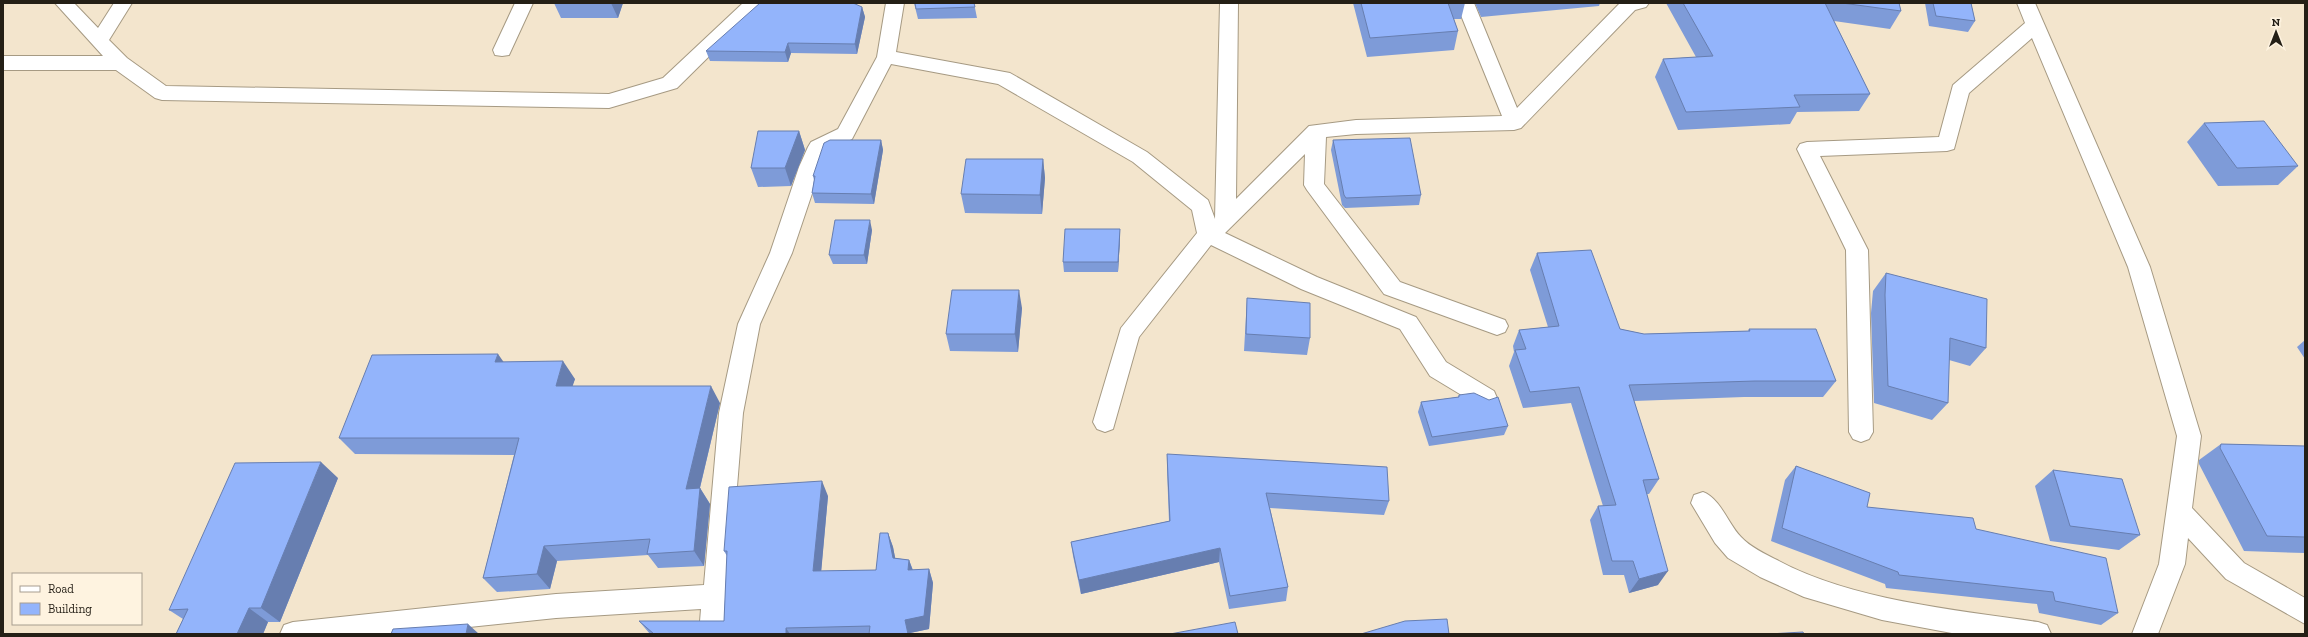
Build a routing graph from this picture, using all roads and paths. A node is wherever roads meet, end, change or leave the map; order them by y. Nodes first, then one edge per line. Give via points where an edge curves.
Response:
1 (64, 3) edge
2 (123, 3) edge
3 (524, 3) edge
4 (754, 3) edge
5 (894, 3) edge
6 (1229, 3) edge
7 (1465, 3) edge
8 (1640, 3) edge
9 (2026, 3) edge
10 (2035, 25) junction
11 (99, 41) junction
12 (502, 50) dead end
13 (886, 57) junction
14 (3, 63) edge
15 (120, 63) junction
16 (1514, 123) junction
17 (1316, 131) junction
18 (1217, 228) junction
19 (1392, 288) junction
20 (1408, 323) junction
21 (1497, 326) dead end
22 (1486, 398) edge
23 (1105, 422) dead end
24 (1861, 432) dead end
25 (1703, 503) dead end
26 (2180, 513) junction
27 (714, 596) junction
28 (2305, 612) edge
29 (293, 634) edge
30 (712, 634) edge
31 (2038, 634) edge
32 (2145, 634) edge

1 - 11 street
2 - 11 street
3 - 12 street
4 - 15 street via 670,83 609,101 162,93
5 - 13 street
6 - 18 street
7 - 16 street
8 - 16 street via 1629,5
9 - 10 street
10 - 24 street via 1960,90 1946,144 1807,149 1857,250
10 - 26 street via 2139,267 2189,436
11 - 15 street
13 - 18 street via 1002,78 1140,157 1201,206
13 - 27 street via 846,134 818,147 780,252 749,324 731,413
14 - 15 street
16 - 17 street via 1356,127
17 - 18 street
17 - 19 street via 1314,185
18 - 20 street via 1309,283
18 - 23 street via 1129,334
19 - 20 street
19 - 21 street
20 - 22 street via 1438,369
25 - 31 street via 1736,549 1788,578 1864,604
26 - 28 street via 2235,571
26 - 32 street via 2172,564
27 - 29 street via 534,607
27 - 30 street

